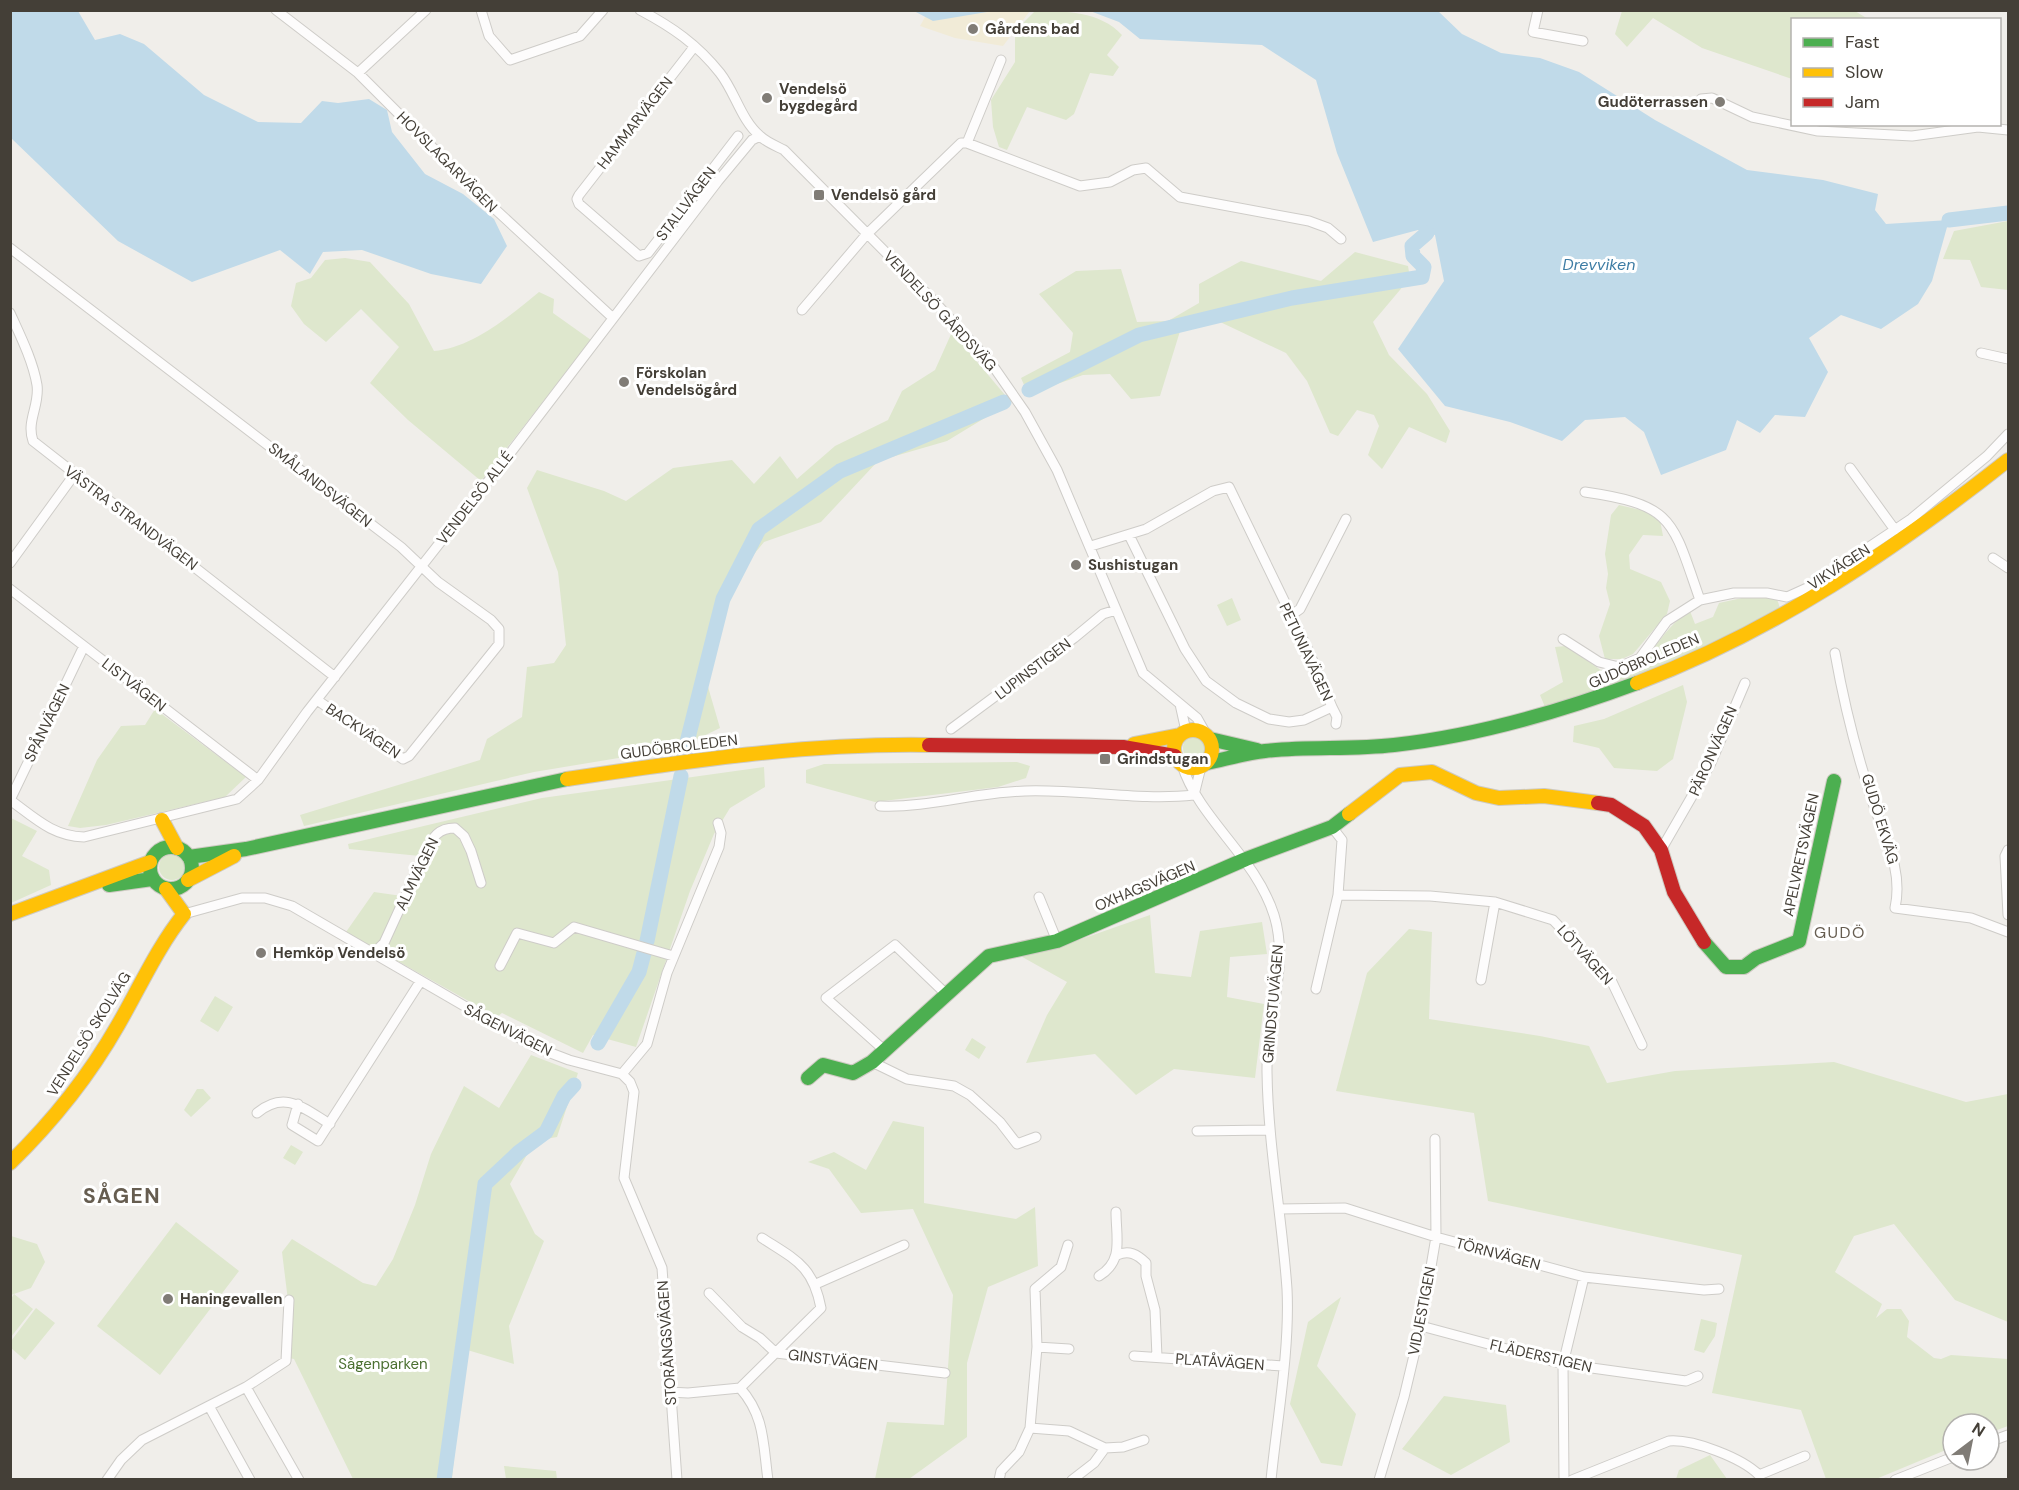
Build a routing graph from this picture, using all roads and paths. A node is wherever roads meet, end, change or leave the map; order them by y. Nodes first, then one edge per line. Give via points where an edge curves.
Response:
1 (276, 10) edge
2 (426, 10) edge
3 (481, 10) edge
4 (603, 10) edge
5 (640, 10) edge
6 (1538, 10) edge
7 (1583, 41) dead end
8 (694, 47) junction
9 (1001, 60) dead end
10 (358, 74) junction
11 (1701, 99) dead end
12 (1791, 125) edge
13 (1794, 126) edge
14 (1978, 126) edge
15 (1978, 126) edge
16 (2008, 130) edge
17 (756, 138) junction
18 (967, 143) junction
19 (577, 199) joint
20 (866, 235) junction
21 (1341, 238) dead end
22 (10, 248) edge
23 (802, 310) dead end
24 (10, 313) edge
25 (613, 318) junction
26 (1981, 353) dead end
27 (2008, 359) edge
28 (2008, 434) edge
29 (2008, 459) edge
30 (1850, 468) dead end
31 (74, 475) junction
32 (1585, 492) dead end
33 (1346, 519) dead end
34 (1895, 530) junction
35 (1129, 535) junction
36 (1091, 546) junction
37 (1993, 558) dead end
38 (10, 563) edge
39 (421, 567) junction
40 (2008, 568) edge
41 (10, 589) edge
42 (1700, 600) junction
43 (1116, 610) junction
44 (1290, 616) junction
45 (1563, 639) dead end
46 (84, 646) junction
47 (1835, 653) dead end
48 (335, 677) junction
49 (1744, 683) dead end
50 (317, 700) junction
51 (1180, 704) junction
52 (1332, 707) junction
53 (1336, 724) dead end
54 (951, 729) dead end
55 (1183, 733) junction
56 (1208, 737) junction
57 (1123, 747) junction
58 (1265, 751) junction
59 (409, 756) joint
60 (1179, 760) junction
61 (1204, 765) junction
62 (258, 780) junction
63 (1834, 781) dead end
64 (1194, 795) junction
65 (10, 800) edge
66 (880, 806) dead end
67 (162, 820) junction
68 (718, 823) dead end
69 (1332, 827) junction
70 (177, 848) junction
71 (161, 849) junction
72 (246, 849) junction
73 (1661, 850) junction
74 (2008, 850) edge
75 (189, 857) junction
76 (1246, 859) junction
77 (150, 862) junction
78 (152, 879) junction
79 (186, 882) junction
80 (481, 883) dead end
81 (83, 889) junction
82 (166, 889) junction
83 (1338, 895) junction
84 (1039, 897) dead end
85 (1495, 902) junction
86 (10, 914) edge
87 (184, 914) junction
88 (2008, 915) edge
89 (2008, 932) edge
90 (1057, 940) junction
91 (373, 954) junction
92 (674, 956) junction
93 (500, 966) dead end
94 (1481, 980) dead end
95 (420, 982) junction
96 (1316, 989) dead end
97 (945, 993) junction
98 (1642, 1045) dead end
99 (884, 1050) junction
100 (872, 1062) junction
101 (622, 1074) junction
102 (808, 1078) dead end
103 (298, 1104) junction
104 (257, 1113) dead end
105 (330, 1124) junction
106 (1269, 1130) junction
107 (1197, 1131) dead end
108 (1036, 1137) dead end
109 (1435, 1139) dead end
110 (10, 1163) edge
111 (1279, 1209) junction
112 (1116, 1212) dead end
113 (1437, 1237) junction
114 (762, 1238) dead end
115 (904, 1245) dead end
116 (1068, 1245) dead end
117 (1117, 1255) junction
118 (1099, 1275) dead end
119 (1584, 1277) junction
120 (816, 1284) junction
121 (1719, 1289) dead end
122 (709, 1293) dead end
123 (289, 1300) dead end
124 (1420, 1326) junction
125 (1037, 1347) junction
126 (1069, 1349) dead end
127 (776, 1353) junction
128 (1134, 1356) dead end
129 (1157, 1357) junction
130 (1563, 1365) junction
131 (1283, 1366) junction
132 (945, 1373) dead end
133 (1698, 1376) dead end
134 (246, 1387) junction
135 (740, 1388) junction
136 (669, 1392) junction
137 (209, 1406) junction
138 (1030, 1428) junction
139 (1144, 1440) dead end
140 (1105, 1448) junction
141 (1805, 1456) dead end
142 (1941, 1462) edge
143 (1756, 1477) edge
144 (107, 1479) edge
145 (250, 1479) edge
146 (299, 1479) edge
147 (677, 1479) edge
148 (768, 1479) edge
149 (999, 1479) edge
150 (1072, 1479) edge
151 (1270, 1479) edge
152 (1379, 1479) edge
153 (1564, 1479) edge
154 (1572, 1479) edge
155 (1895, 1479) edge

1 - 10 street, HOVSLAGARVÄGEN
2 - 10 street
3 - 4 street via 489,36 510,60 580,36
5 - 8 street via 678,30
6 - 7 street via 1533,32
8 - 17 street via 721,74
8 - 19 street, HAMMARVÄGEN
9 - 18 street
10 - 25 street, HOVSLAGARVÄGEN via 482,197
11 - 12 street via 1712,99 1752,117
13 - 14 street via 1912,136
15 - 16 street
17 - 19 street, STALLVÄGEN via 736,139 648,253 639,256
17 - 20 street, VENDELSÖ GÅRDSVÄG via 784,150
17 - 25 street, VENDELSÖ ALLÉ
18 - 20 street via 961,143
18 - 21 street via 1080,186 1110,182 1132,170 1146,168 1180,197 1309,221
20 - 23 street
20 - 36 street, VENDELSÖ GÅRDSVÄG via 991,363 1025,412
22 - 39 street, SMÅLANDSVÄGEN via 208,397 401,547
24 - 31 street, VÄSTRA STRANDVÄGEN via 37,386 30,432 33,441
25 - 39 street, VENDELSÖ ALLÉ
26 - 27 street
28 - 34 street, VIKVÄGEN via 1987,456
29 - 58 main road, GUDÖBROLEDEN via 1912,534 1836,585 1758,629 1674,669 1587,703 1512,725 1379,748
30 - 34 street
31 - 38 street
31 - 48 street, VÄSTRA STRANDVÄGEN
32 - 42 street via 1633,500 1656,510 1671,525
33 - 44 street via 1300,609
34 - 42 street, VIKVÄGEN via 1809,587 1787,597 1734,593
35 - 36 street, PETUNIAVÄGEN
35 - 44 street, PETUNIAVÄGEN via 1213,491 1229,487
35 - 52 street, PETUNIAVÄGEN via 1185,649 1206,681 1254,714 1269,719 1304,720
36 - 43 street, VENDELSÖ GÅRDSVÄG
37 - 40 street
39 - 48 street, VENDELSÖ ALLÉ
39 - 59 street, SMÅLANDSVÄGEN via 491,620 499,629 500,644
41 - 46 street, LISTVÄGEN
42 - 45 street via 1667,621 1640,658 1619,667 1599,662
43 - 51 street, VENDELSÖ GÅRDSVÄG via 1143,673
43 - 54 street, LUPINSTIGEN via 1103,614
44 - 52 street, PETUNIAVÄGEN
46 - 62 street, LISTVÄGEN
46 - 65 street, SPÅNVÄGEN
47 - 89 street, GUDÖ EKVÄG via 1874,806 1889,842 1899,893 1895,908 1971,918
48 - 50 street, VENDELSÖ ALLÉ
49 - 73 street, PÄRONVÄGEN via 1710,765
50 - 59 street, BACKVÄGEN via 398,757
50 - 62 street, VENDELSÖ ALLÉ
51 - 55 street
51 - 56 street, VENDELSÖ GÅRDSVÄG via 1197,718
52 - 53 street
55 - 56 main road via 1199,730
55 - 57 main road, GUDÖBROLEDEN
55 - 60 main road via 1174,747
56 - 58 main road, GUDÖBROLEDEN
56 - 61 main road via 1212,752
57 - 60 main road, GUDÖBROLEDEN
57 - 72 main road, GUDÖBROLEDEN via 860,744 704,759 549,782
58 - 61 main road, GUDÖBROLEDEN
60 - 61 main road via 1194,768
60 - 64 street, GRINDSTUVÄGEN
61 - 64 street
62 - 67 street, VENDELSÖ ALLÉ via 237,799
63 - 73 main road, APELVRETSVÄGEN via 1799,941 1784,950 1752,959 1744,967 1726,967 1712,954 1674,892
64 - 66 street via 1027,791 987,793 945,803
64 - 76 street, GRINDSTUVÄGEN
65 - 67 street, VENDELSÖ ALLÉ via 65,836 84,837
67 - 70 main road
67 - 71 main road
68 - 92 street via 719,847
69 - 73 main road, APELVRETSVÄGEN via 1400,775 1432,772 1476,793 1499,798 1544,796 1611,805 1644,826
69 - 76 main road, APELVRETSVÄGEN
69 - 83 street via 1342,840
70 - 71 main road
70 - 75 main road
71 - 77 main road
72 - 75 main road, GUDÖBROLEDEN
72 - 79 main road, GUDÖBROLEDEN
74 - 88 street
75 - 79 main road via 191,873
76 - 90 main road, OXHAGSVÄGEN
76 - 106 street, GRINDSTUVÄGEN via 1273,912 1281,943 1267,1069
77 - 78 main road
77 - 81 main road
78 - 81 main road
78 - 82 main road
79 - 82 main road
79 - 87 main road
80 - 91 street, ALMVÄGEN via 464,836 455,828 442,829 433,837 384,943
81 - 86 main road
82 - 87 main road
83 - 85 street, LÖTVÄGEN via 1421,895
83 - 96 street
84 - 90 street
85 - 94 street
85 - 98 street, LÖTVÄGEN via 1553,920 1612,982
87 - 91 street, SÅGENVÄGEN via 242,898 265,898 292,906
87 - 110 main road, VENDELSÖ SKOLVÄG via 171,929 117,1026 66,1104
90 - 97 main road, OXHAGSVÄGEN via 989,956
91 - 95 street, SÅGENVÄGEN
92 - 93 street via 574,927 554,943 517,933
92 - 101 street via 647,1044
95 - 101 street, SÅGENVÄGEN via 535,1047
95 - 105 street
97 - 99 main road, OXHAGSVÄGEN
97 - 99 street via 895,945 826,998
99 - 100 main road, OXHAGSVÄGEN
100 - 102 main road, OXHAGSVÄGEN via 853,1073 825,1064 816,1066
100 - 108 street via 908,1079 954,1086 970,1095 1017,1144
101 - 136 street, STORÄNGSVÄGEN via 634,1092 624,1178 662,1269
103 - 104 street via 270,1103
103 - 105 street
103 - 105 street via 292,1125 318,1141
106 - 107 street
106 - 111 street, GRINDSTUVÄGEN
109 - 113 street, VIDJESTIGEN
111 - 113 street, TÖRNVÄGEN via 1345,1208
111 - 131 street, GRINDSTUVÄGEN via 1287,1292
112 - 117 street
113 - 119 street, TÖRNVÄGEN
113 - 124 street, VIDJESTIGEN
114 - 120 street via 800,1262
115 - 120 street
116 - 125 street via 1061,1267 1035,1289
117 - 118 street via 1111,1268
117 - 129 street, PLATÅVÄGEN via 1134,1253 1146,1263 1155,1310
119 - 121 street, TÖRNVÄGEN
119 - 130 street
120 - 127 street via 821,1308
122 - 127 street, GINSTVÄGEN via 742,1327
123 - 134 street via 286,1361
124 - 130 street, FLÄDERSTIGEN
124 - 152 street, VIDJESTIGEN
125 - 126 street
125 - 138 street
127 - 132 street, GINSTVÄGEN
127 - 135 street
128 - 129 street, PLATÅVÄGEN
129 - 131 street, PLATÅVÄGEN
130 - 133 street, FLÄDERSTIGEN via 1686,1381
130 - 153 street
131 - 151 street, GRINDSTUVÄGEN
134 - 137 street
134 - 146 street
135 - 136 street
135 - 148 street via 754,1404 761,1426
136 - 147 street, STORÄNGSVÄGEN
137 - 144 street via 142,1440
137 - 145 street
138 - 140 street via 1069,1431
138 - 149 street via 1019,1452
139 - 140 street
140 - 150 street via 1094,1463
141 - 143 street
142 - 155 street
143 - 154 street via 1749,1465 1680,1440

